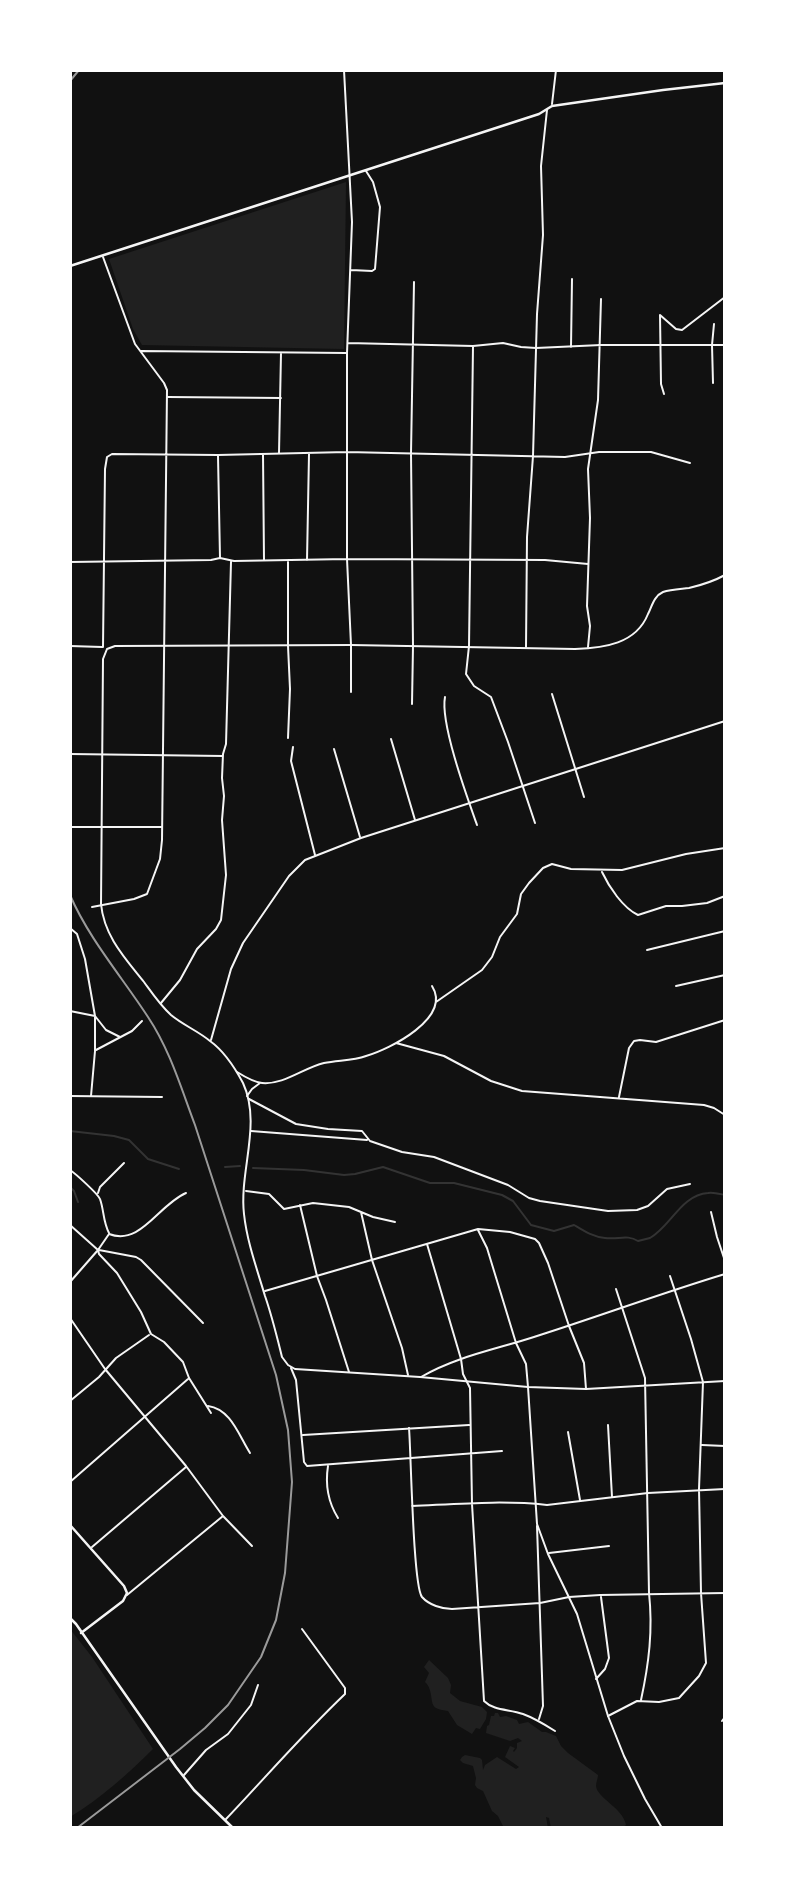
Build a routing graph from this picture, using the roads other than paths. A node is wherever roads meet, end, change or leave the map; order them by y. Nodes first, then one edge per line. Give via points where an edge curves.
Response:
1 (344, 70) edge
2 (556, 70) edge
3 (725, 83) edge
4 (552, 106) junction
5 (547, 108) junction
6 (366, 170) junction
7 (349, 175) junction
8 (103, 256) junction
9 (70, 266) edge
10 (351, 270) junction
11 (572, 279) dead end
12 (414, 282) dead end
13 (725, 297) edge
14 (601, 299) dead end
15 (714, 324) dead end
16 (347, 343) junction
17 (413, 344) junction
18 (601, 345) junction
19 (660, 345) junction
20 (712, 345) junction
21 (725, 345) edge
22 (473, 346) junction
23 (571, 347) junction
24 (536, 348) junction
25 (139, 351) junction
26 (281, 352) junction
27 (347, 353) junction
28 (713, 383) dead end
29 (664, 394) dead end
30 (167, 397) junction
31 (281, 398) junction
32 (346, 452) junction
33 (166, 453) junction
34 (263, 453) junction
35 (279, 453) junction
36 (309, 453) junction
37 (411, 453) junction
38 (218, 454) junction
39 (589, 454) junction
40 (472, 455) junction
41 (533, 456) junction
42 (690, 463) dead end
43 (220, 558) junction
44 (347, 559) junction
45 (165, 560) junction
46 (264, 560) junction
47 (307, 560) junction
48 (413, 560) junction
49 (231, 561) junction
50 (288, 561) junction
51 (470, 561) junction
52 (527, 561) junction
53 (70, 562) edge
54 (103, 562) junction
55 (588, 564) junction
56 (725, 575) edge
57 (351, 645) junction
58 (70, 646) edge
59 (164, 646) junction
60 (228, 646) junction
61 (288, 646) junction
62 (413, 646) junction
63 (469, 646) junction
64 (103, 647) junction
65 (526, 647) junction
66 (587, 648) junction
67 (107, 649) junction
68 (351, 692) dead end
69 (552, 694) dead end
70 (445, 697) dead end
71 (412, 704) dead end
72 (725, 721) edge
73 (288, 738) dead end
74 (391, 739) dead end
75 (293, 747) dead end
76 (334, 749) dead end
77 (70, 754) edge
78 (102, 755) junction
79 (163, 755) junction
80 (223, 756) junction
81 (575, 770) junction
82 (522, 786) junction
83 (584, 797) dead end
84 (469, 804) junction
85 (415, 821) junction
86 (535, 823) dead end
87 (477, 825) dead end
88 (102, 826) junction
89 (70, 827) edge
90 (162, 827) junction
91 (361, 838) junction
92 (725, 848) edge
93 (316, 856) junction
94 (602, 871) junction
95 (725, 896) edge
96 (101, 904) junction
97 (92, 907) dead end
98 (70, 928) edge
99 (725, 931) edge
100 (647, 950) dead end
101 (725, 975) edge
102 (432, 986) dead end
103 (676, 986) dead end
104 (436, 1002) junction
105 (160, 1004) junction
106 (70, 1011) edge
107 (94, 1016) junction
108 (725, 1020) edge
109 (142, 1021) dead end
110 (120, 1037) junction
111 (210, 1041) junction
112 (396, 1043) junction
113 (95, 1051) junction
114 (236, 1072) junction
115 (261, 1083) junction
116 (70, 1096) edge
117 (91, 1096) junction
118 (162, 1097) dead end
119 (248, 1097) junction
120 (618, 1098) junction
121 (725, 1115) edge
122 (250, 1131) junction
123 (368, 1140) junction
124 (124, 1163) dead end
125 (70, 1170) edge
126 (690, 1184) dead end
127 (244, 1191) junction
128 (186, 1193) dead end
129 (97, 1194) junction
130 (300, 1205) junction
131 (361, 1212) junction
132 (711, 1212) dead end
133 (396, 1222) dead end
134 (70, 1225) edge
135 (478, 1229) junction
136 (109, 1234) junction
137 (427, 1244) junction
138 (98, 1250) junction
139 (372, 1260) junction
140 (725, 1261) edge
141 (725, 1274) edge
142 (317, 1276) junction
143 (670, 1276) dead end
144 (70, 1282) edge
145 (616, 1289) dead end
146 (674, 1289) junction
147 (264, 1291) junction
148 (621, 1308) junction
149 (70, 1318) edge
150 (203, 1323) dead end
151 (569, 1326) junction
152 (151, 1334) junction
153 (516, 1343) junction
154 (461, 1359) junction
155 (291, 1367) junction
156 (105, 1369) junction
157 (349, 1373) junction
158 (408, 1377) junction
159 (420, 1377) junction
160 (189, 1378) junction
161 (725, 1381) edge
162 (467, 1382) junction
163 (703, 1382) junction
164 (645, 1385) junction
165 (528, 1387) junction
166 (586, 1388) junction
167 (70, 1401) edge
168 (207, 1406) junction
169 (211, 1413) dead end
170 (144, 1416) junction
171 (469, 1425) junction
172 (608, 1425) dead end
173 (408, 1428) junction
174 (568, 1432) dead end
175 (302, 1435) junction
176 (701, 1444) junction
177 (725, 1446) edge
178 (502, 1451) dead end
179 (250, 1453) dead end
180 (470, 1454) junction
181 (411, 1459) junction
182 (328, 1465) junction
183 (186, 1466) junction
184 (70, 1482) edge
185 (699, 1489) junction
186 (725, 1489) edge
187 (648, 1493) junction
188 (612, 1497) junction
189 (580, 1502) junction
190 (535, 1503) junction
191 (472, 1504) junction
192 (412, 1506) junction
193 (223, 1516) junction
194 (338, 1518) dead end
195 (537, 1524) junction
196 (70, 1525) edge
197 (252, 1546) dead end
198 (610, 1546) dead end
199 (91, 1548) junction
200 (548, 1553) junction
201 (649, 1593) junction
202 (701, 1593) junction
203 (725, 1593) edge
204 (600, 1595) junction
205 (127, 1596) junction
206 (569, 1597) junction
207 (540, 1603) junction
208 (479, 1608) junction
209 (70, 1618) edge
210 (302, 1629) dead end
211 (81, 1633) junction
212 (596, 1679) junction
213 (258, 1685) dead end
214 (641, 1700) junction
215 (608, 1716) junction
216 (725, 1717) edge
217 (538, 1720) junction
218 (722, 1721) dead end
219 (555, 1731) dead end
220 (183, 1776) junction
221 (225, 1820) junction
222 (233, 1828) edge
223 (662, 1828) edge

1 - 7 street
2 - 4 street
3 - 4 main road
4 - 5 main road
5 - 6 main road
5 - 24 street
6 - 7 main road
6 - 10 street via 380,207 375,269
7 - 8 main road
7 - 10 street
8 - 9 main road
8 - 25 street
10 - 16 street
11 - 23 street
12 - 17 street
13 - 19 street via 682,330 660,315
14 - 18 street
15 - 20 street
16 - 17 street
16 - 27 street
17 - 22 street
17 - 37 street
18 - 19 street
18 - 23 street
18 - 39 street
19 - 20 street
19 - 29 street
20 - 21 street
20 - 28 street
22 - 24 street via 503,343
22 - 40 street
23 - 24 street
24 - 41 street
25 - 26 street
25 - 30 street via 164,383
26 - 27 street
26 - 31 street
27 - 32 street
30 - 31 street
30 - 33 street
31 - 35 street
32 - 36 street
32 - 37 street
32 - 44 street
33 - 38 street
33 - 45 street
33 - 54 street via 108,456
34 - 35 street
34 - 38 street
34 - 46 street
35 - 36 street
36 - 47 street
37 - 40 street
37 - 48 street
38 - 43 street
39 - 41 street
39 - 42 street via 654,452
39 - 55 street
40 - 41 street
40 - 51 street
41 - 52 street
43 - 45 street
43 - 49 street
44 - 47 street
44 - 48 street
44 - 57 street
45 - 54 street
45 - 59 street
46 - 49 street
46 - 50 street
47 - 50 street
48 - 51 street
48 - 62 street
49 - 60 street
50 - 61 street
51 - 52 street
51 - 63 street
52 - 55 street
52 - 65 street
53 - 54 street
54 - 64 street
55 - 66 street
56 - 66 street via 661,593 633,635 615,644
57 - 61 street
57 - 62 street
57 - 68 street
58 - 64 street
59 - 60 street
59 - 67 street
59 - 79 street
60 - 61 street
60 - 80 street
61 - 73 street
62 - 63 street
62 - 71 street
63 - 65 street
63 - 82 street via 466,671 471,682 491,697
64 - 67 street
65 - 66 street
67 - 78 street via 103,659
69 - 81 street
70 - 84 street via 443,708
72 - 81 street
74 - 85 street
75 - 93 street via 292,764
76 - 91 street
77 - 78 street
78 - 79 street
78 - 88 street
79 - 80 street
79 - 90 street
80 - 105 street via 226,875 220,923 197,948
81 - 82 street
81 - 83 street
82 - 84 street
82 - 86 street
84 - 85 street
84 - 87 street
85 - 91 street
88 - 89 street
88 - 90 street
88 - 96 street
90 - 96 street via 160,859 146,895
91 - 93 street
92 - 94 street
93 - 111 street via 289,876 243,943
94 - 95 street via 610,887 638,915
94 - 104 street via 552,864 543,868 521,894 517,914 482,970
96 - 97 street
96 - 105 street via 112,940
98 - 107 street via 77,934 88,970
99 - 100 street
101 - 103 street
102 - 104 street
104 - 112 street via 419,1028
105 - 111 street
106 - 107 street
107 - 110 street
107 - 113 street
108 - 120 street via 656,1042 634,1041
109 - 110 street
110 - 113 street
111 - 114 street
112 - 115 street via 369,1056 324,1063 283,1080
112 - 120 street via 444,1056 491,1081 522,1091
113 - 117 street
114 - 115 street
114 - 119 street
115 - 119 street
116 - 117 street
117 - 118 street
119 - 122 street
119 - 123 street via 292,1123 362,1131
120 - 121 street via 704,1105
122 - 123 street
122 - 127 street
123 - 126 street via 434,1157 535,1200 608,1211 645,1208 667,1189
124 - 129 street
125 - 129 street
127 - 130 street via 269,1194 284,1209
127 - 147 street via 245,1223
128 - 136 street via 134,1234
129 - 136 street
130 - 131 street via 351,1207
130 - 142 street
131 - 133 street
131 - 139 street
132 - 140 street
134 - 138 street
135 - 137 street
135 - 151 street via 538,1241
135 - 153 street
136 - 138 street
137 - 139 street
137 - 154 street
138 - 144 street
138 - 150 street via 142,1259
138 - 152 street via 117,1273
139 - 142 street
139 - 158 street
141 - 146 street
142 - 147 street
142 - 157 street
143 - 146 street
145 - 148 street
146 - 148 street
146 - 163 street
147 - 155 street via 282,1357
148 - 151 street
148 - 164 street
149 - 156 street
151 - 153 street
151 - 166 street via 584,1363
152 - 156 street
152 - 160 street via 183,1362
153 - 154 street
153 - 165 street via 526,1364
154 - 159 street
154 - 162 street
155 - 157 street
155 - 175 street
156 - 167 street
156 - 170 street
157 - 158 street
158 - 159 street
159 - 162 street
160 - 168 street
160 - 170 street
161 - 163 street
162 - 165 street
162 - 171 street
163 - 164 street
163 - 176 street
164 - 166 street
164 - 187 street
165 - 166 street
165 - 190 street
168 - 169 street
168 - 179 street via 224,1412
170 - 183 street
170 - 184 street
171 - 173 street
171 - 180 street
172 - 188 street
173 - 175 street
173 - 181 street
174 - 189 street
175 - 182 street via 306,1466
176 - 177 street
176 - 185 street
178 - 180 street
180 - 181 street
180 - 191 street
181 - 182 street
181 - 192 street
182 - 194 street via 328,1500
183 - 193 street
183 - 199 street
185 - 186 street
185 - 187 street
185 - 202 street
187 - 188 street
187 - 201 street
188 - 189 street
189 - 190 street
190 - 191 street
190 - 195 street
191 - 192 street
191 - 208 street
192 - 208 street via 419,1589 424,1599 447,1609
193 - 197 street
193 - 205 street
195 - 200 street
195 - 207 street
196 - 199 main road
198 - 200 street
199 - 205 main road via 124,1586
200 - 206 street
201 - 202 street
201 - 204 street
201 - 214 street via 651,1642
202 - 203 street
202 - 214 street via 705,1668 680,1698
204 - 206 street
204 - 212 street via 609,1658
205 - 211 main road
206 - 207 street
206 - 212 street
207 - 208 street
207 - 217 street via 543,1706
208 - 217 street via 484,1701
209 - 211 main road
210 - 221 street via 345,1694
211 - 220 main road
212 - 215 street
213 - 220 street via 251,1705 228,1734
214 - 215 street
215 - 223 street via 632,1774
216 - 218 street
217 - 219 street
220 - 221 main road
221 - 222 main road

